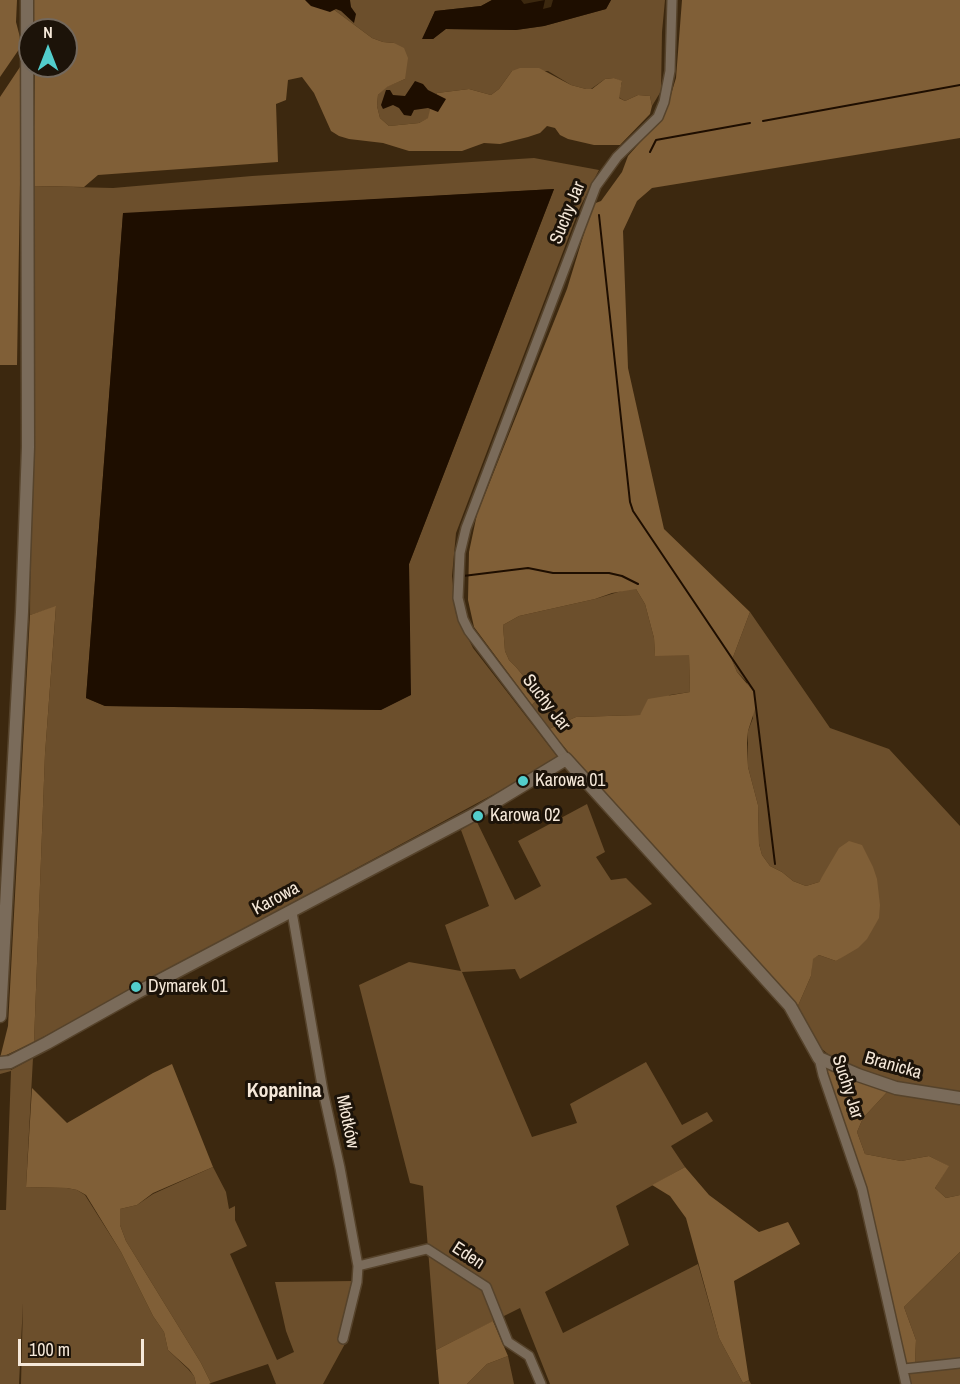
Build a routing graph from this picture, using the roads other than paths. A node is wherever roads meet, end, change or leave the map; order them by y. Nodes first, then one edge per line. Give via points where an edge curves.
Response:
1 (27, 0) edge
2 (672, 0) edge
3 (566, 759) junction
4 (292, 912) junction
5 (0, 1016) edge
6 (819, 1058) junction
7 (0, 1063) edge
8 (960, 1098) edge
9 (358, 1266) junction
10 (343, 1339) dead end
11 (960, 1363) edge
12 (904, 1369) junction
13 (541, 1384) edge
14 (906, 1384) edge

1 - 5 street via 28,447
2 - 3 street, Suchy Jar via 670,71 664,102 658,117 617,158 597,186 470,517 460,553 459,598 469,631
3 - 4 street, Karowa via 485,808
3 - 6 street, Suchy Jar via 790,1006
4 - 7 street, Karowa via 15,1060
4 - 9 street, Młotków
6 - 8 street, Branicka via 896,1088
6 - 12 street, Suchy Jar via 862,1189
9 - 10 street, Młotków
9 - 13 street, Eden via 427,1249 486,1287 508,1342 529,1356
11 - 12 street
12 - 14 street, Suchy Jar

